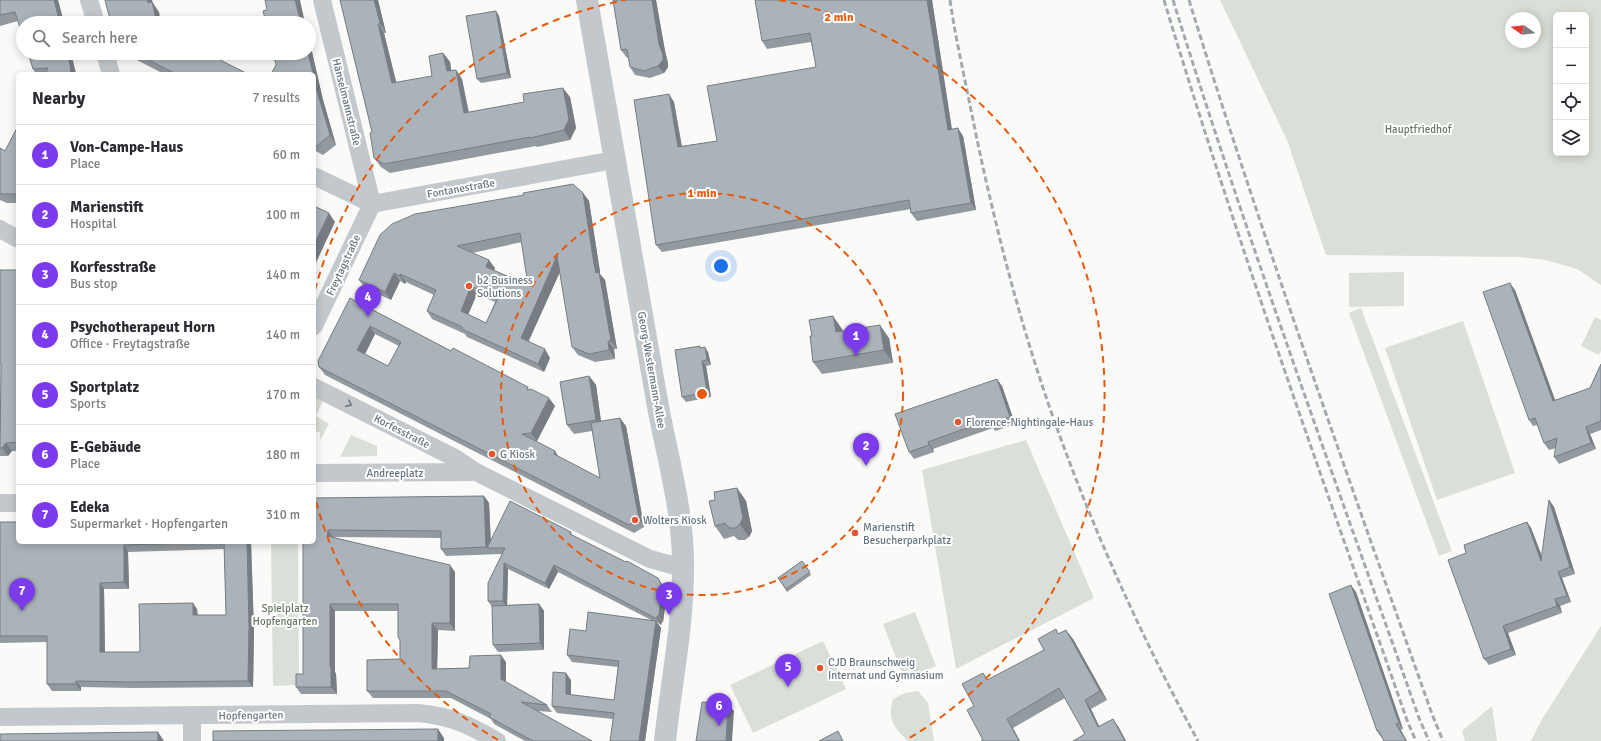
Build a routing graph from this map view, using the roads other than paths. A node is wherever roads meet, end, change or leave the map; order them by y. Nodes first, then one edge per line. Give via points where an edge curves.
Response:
1 (89, 0) edge
2 (322, 0) edge
3 (587, 0) edge
4 (94, 16) edge
5 (107, 60) edge
6 (110, 72) edge
7 (614, 160) junction
8 (316, 177) edge
9 (372, 204) junction
10 (0, 230) edge
11 (16, 238) edge
12 (316, 322) edge
13 (316, 388) edge
14 (476, 472) junction
15 (316, 473) edge
16 (0, 503) edge
17 (16, 503) edge
18 (683, 568) junction
19 (192, 716) junction
20 (0, 718) edge
21 (192, 741) edge
22 (497, 741) edge
23 (665, 741) edge

1 - 4 street
2 - 9 street, Hänselmannstraße
3 - 7 street, Georg-Westermann-Allee
5 - 6 street
7 - 9 street, Fontanestraße
7 - 18 street, Georg-Westermann-Allee via 678,504
8 - 9 street
9 - 12 street, Freytagstraße
10 - 11 street
13 -> 14 street, Korfesstraße via 455,458
14 - 15 street, Andreeplatz
14 - 18 street, Korfesstraße via 650,559
16 - 17 street
18 - 23 street, Georg-Westermann-Allee via 681,609
19 - 20 street, Hopfengarten
19 - 21 street
19 - 22 street, Hopfengarten via 418,713 452,719

